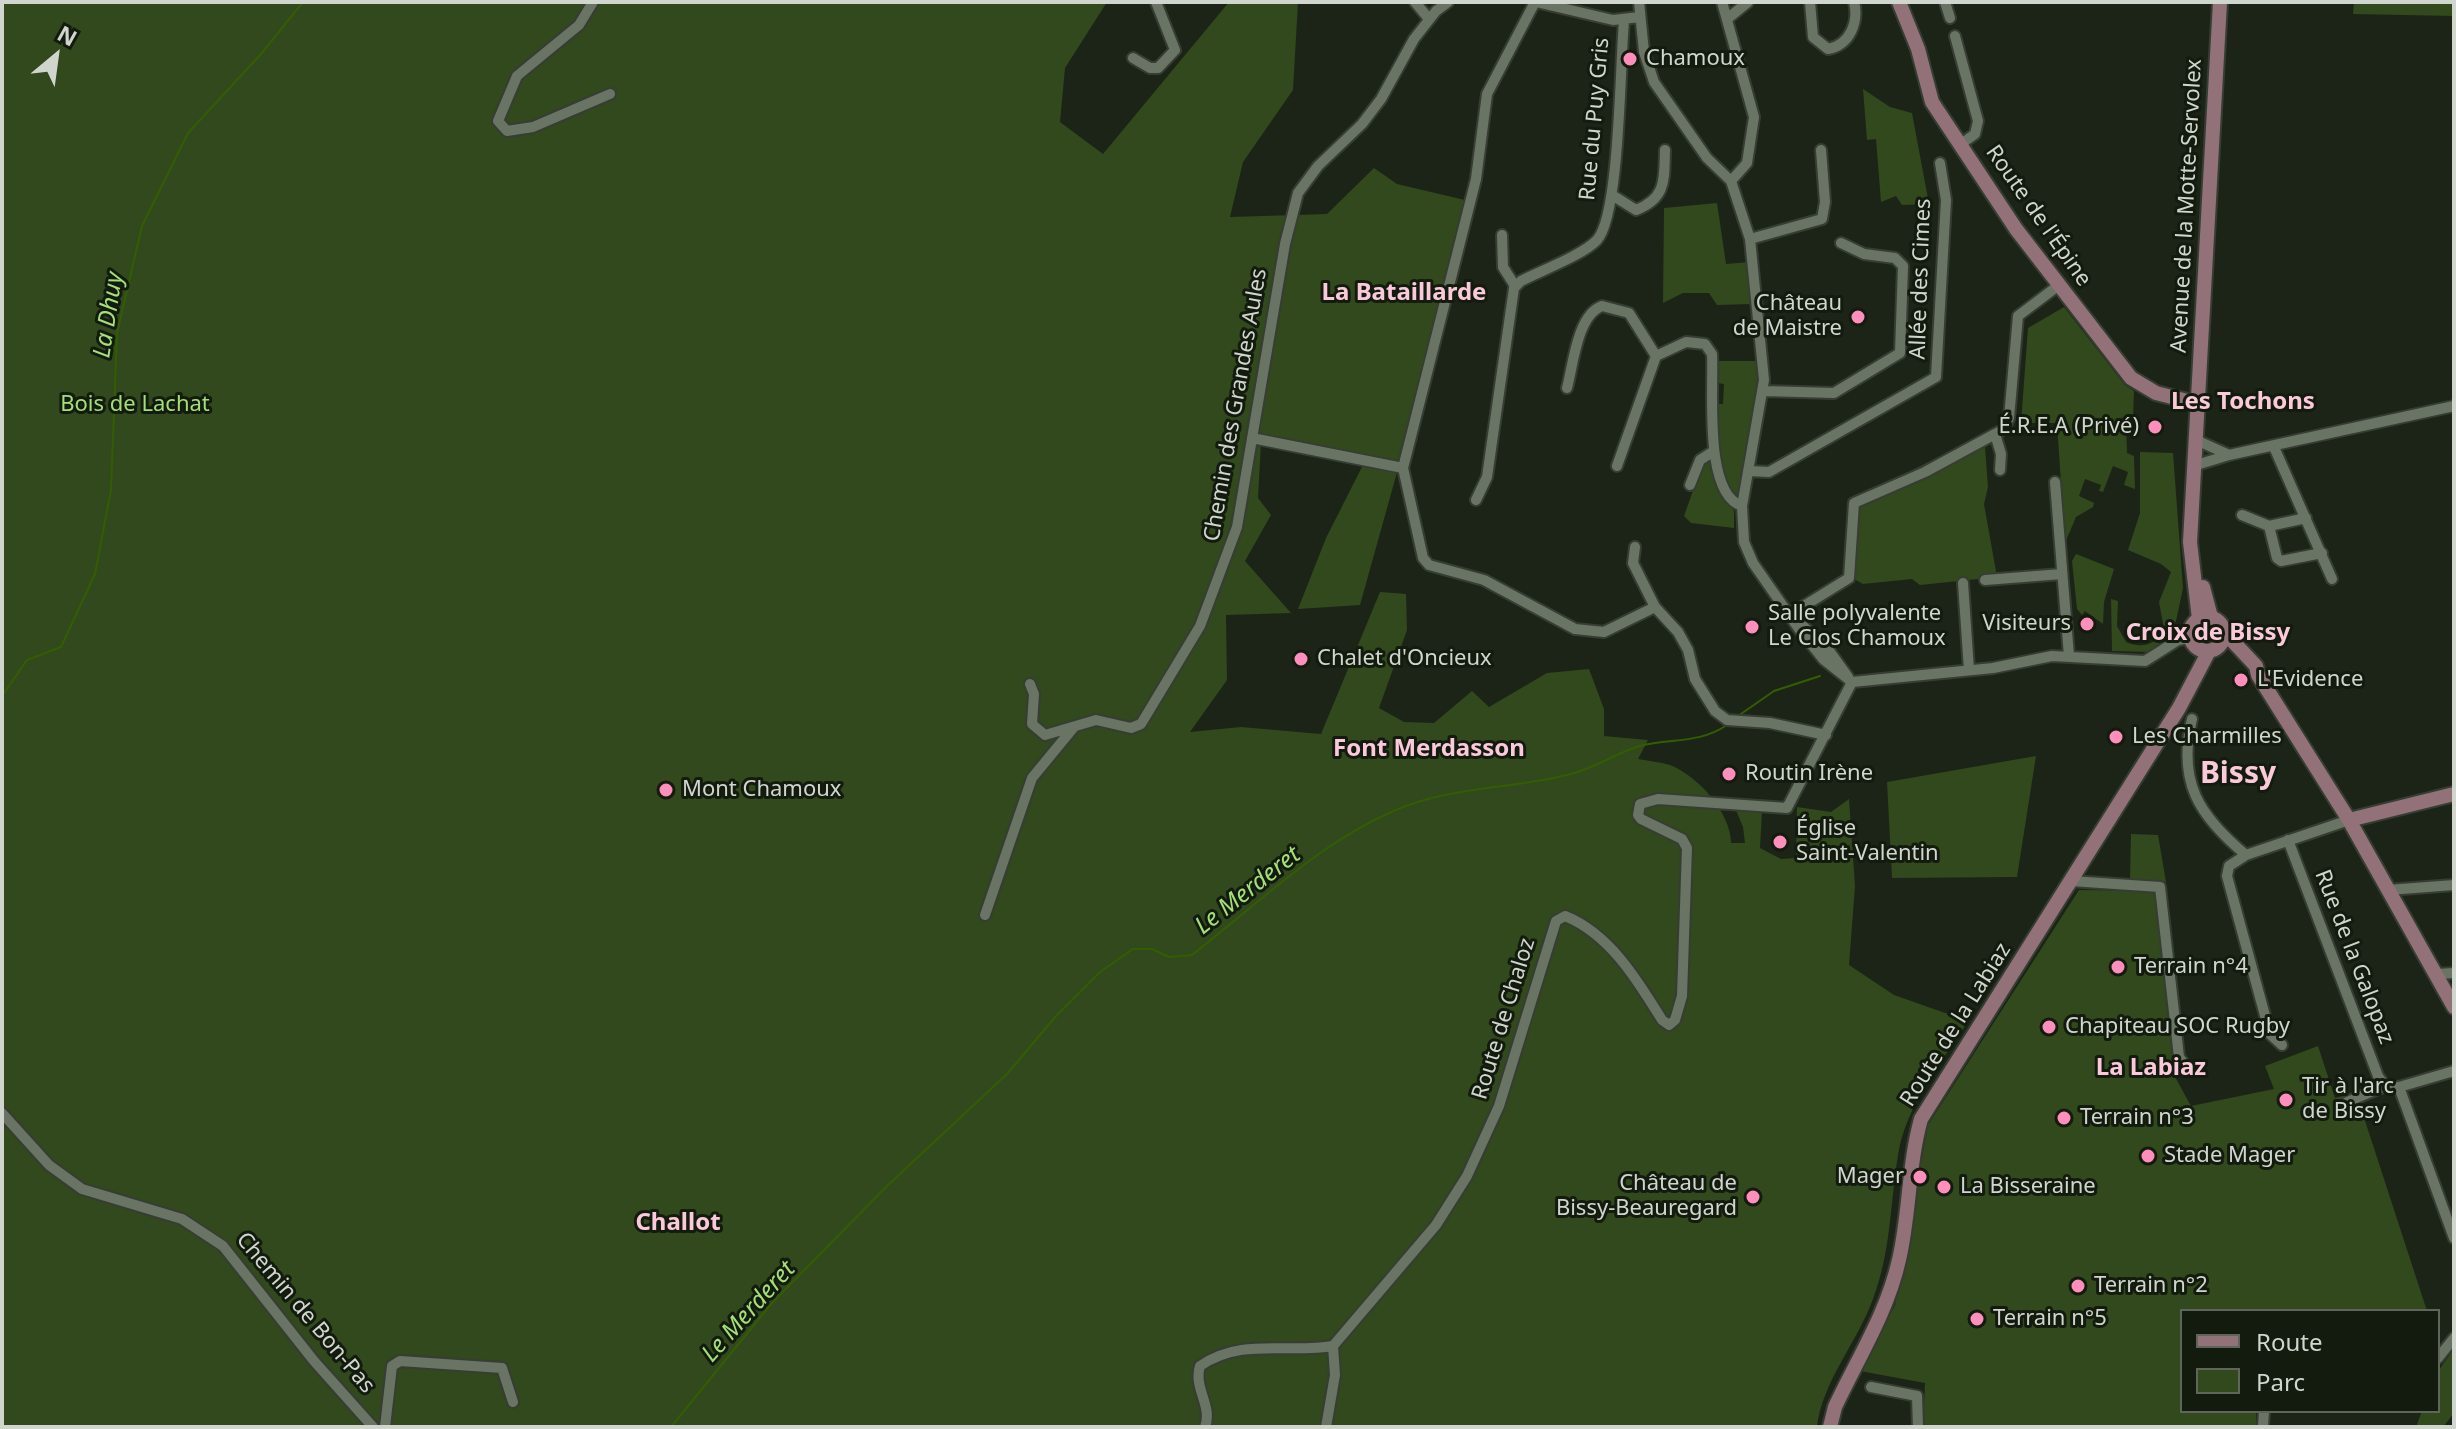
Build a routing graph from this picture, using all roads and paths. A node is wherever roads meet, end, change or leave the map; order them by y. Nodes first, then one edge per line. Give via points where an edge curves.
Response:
1 (593, 2) edge
2 (1156, 2) edge
3 (1415, 2) edge
4 (1448, 2) edge
5 (1536, 2) edge
6 (1639, 2) edge
7 (1722, 2) edge
8 (1748, 2) edge
9 (1810, 2) edge
10 (1854, 2) edge
11 (1899, 2) edge
12 (1945, 2) edge
13 (2220, 2) edge
14 (1640, 17) junction
15 (1950, 18) dead end
16 (1429, 19) junction
17 (1727, 19) junction
18 (1624, 21) junction
19 (1955, 36) dead end
20 (1133, 58) dead end
21 (1619, 72) junction
22 (1627, 82) dead end
23 (610, 94) dead end
24 (1961, 144) junction
25 (1665, 150) dead end
26 (1821, 150) dead end
27 (1940, 163) dead end
28 (1731, 181) junction
29 (1612, 195) junction
30 (1502, 235) dead end
31 (1750, 239) junction
32 (1841, 243) dead end
33 (2059, 285) junction
34 (1515, 286) junction
35 (1656, 356) junction
36 (1567, 388) dead end
37 (1764, 391) junction
38 (2199, 404) junction
39 (2454, 406) edge
40 (1995, 434) junction
41 (1252, 438) junction
42 (2196, 440) junction
43 (2274, 447) junction
44 (1714, 451) junction
45 (2229, 455) junction
46 (1617, 466) dead end
47 (2193, 466) junction
48 (1403, 468) junction
49 (2000, 470) dead end
50 (1749, 471) junction
51 (2055, 482) dead end
52 (1690, 485) dead end
53 (1476, 500) dead end
54 (1742, 506) junction
55 (2242, 515) dead end
56 (2306, 518) junction
57 (2269, 526) junction
58 (1635, 547) dead end
59 (2322, 553) junction
60 (2062, 574) junction
61 (2332, 579) dead end
62 (1985, 580) dead end
63 (1963, 583) dead end
64 (1655, 607) junction
65 (1793, 617) junction
66 (2205, 635) junction
67 (2069, 656) junction
68 (1969, 670) junction
69 (1851, 681) junction
70 (1030, 684) dead end
71 (2192, 719) dead end
72 (1076, 724) junction
73 (1826, 735) junction
74 (2454, 794) edge
75 (2349, 820) junction
76 (2288, 840) junction
77 (2241, 857) junction
78 (2071, 881) junction
79 (2454, 885) edge
80 (2388, 890) junction
81 (985, 915) dead end
82 (2454, 973) edge
83 (2437, 974) junction
84 (2454, 1007) edge
85 (2282, 1045) dead end
86 (2187, 1068) dead end
87 (2454, 1071) edge
88 (2385, 1086) junction
89 (2399, 1087) junction
90 (2347, 1102) dead end
91 (2, 1113) edge
92 (2454, 1238) edge
93 (2454, 1338) edge
94 (1333, 1346) junction
95 (2440, 1356) edge
96 (1871, 1387) dead end
97 (513, 1402) dead end
98 (373, 1427) edge
99 (385, 1427) edge
100 (1205, 1427) edge
101 (1326, 1427) edge
102 (1830, 1427) edge
103 (1918, 1427) edge

1 - 23 street via 579,25 517,76 498,121 507,131 533,127
2 - 20 street via 1175,50 1158,68
3 - 16 street
4 - 16 street, Chemin des Grandes Aules
5 - 18 street
5 - 48 street via 1487,94 1476,179
6 - 14 street
7 - 17 street
8 - 17 street
9 - 10 street via 1813,37 1828,49 1842,43 1853,29
11 - 24 main road, Route de l'Épine via 1932,102
12 - 15 street
13 - 38 main road, Avenue de la Motte-Servolex
14 - 18 street
14 - 28 street via 1654,82 1707,158
16 - 41 street, Chemin des Grandes Aules via 1381,99 1298,193
17 - 28 street via 1754,117 1747,163
18 - 21 street, Rue du Puy Gris
19 - 24 street via 1978,121 1975,134
21 - 22 street
21 - 29 street, Rue du Puy Gris
24 - 33 main road, Route de l'Épine
25 - 29 street via 1660,195 1636,210
26 - 31 street via 1822,219
27 - 50 street, Allée des Cimes via 1946,200 1936,377 1769,472
28 - 31 street
29 - 34 street, Rue du Puy Gris via 1596,241
30 - 34 street via 1503,267
31 - 37 street
32 - 37 street via 1864,254 1895,258 1903,266 1900,353 1834,393
33 - 38 main road, Route de l'Épine via 2137,383
33 - 40 street via 2018,316 2009,418
34 - 53 street via 1487,477
35 - 36 street via 1629,313 1610,306 1596,308 1582,331
35 - 44 street via 1694,341 1709,348
35 - 46 street
37 - 50 street
38 - 42 main road, Avenue de la Motte-Servolex
39 - 43 street
40 - 49 street
40 - 65 street via 1854,503 1849,578
41 - 48 street
41 - 72 street, Chemin des Grandes Aules via 1226,562 1200,626 1163,692 1141,724 1131,728 1096,720
42 - 45 street
42 - 47 main road, Avenue de la Motte-Servolex
43 - 45 street
43 - 56 street
44 - 52 street via 1700,460
44 - 54 street via 1726,493
45 - 47 street
47 - 66 main road, Avenue de la Motte-Servolex via 2190,542
48 - 64 street via 1429,565 1484,580 1575,629 1604,632
50 - 54 street
51 - 60 street
54 - 65 street via 1744,542 1753,563
55 - 57 street
56 - 57 street
56 - 59 street
57 - 59 street via 2281,561
58 - 64 street via 1633,563
59 - 61 street
60 - 62 street
60 - 67 street
63 - 68 street
64 - 73 street via 1678,632 1695,679 1727,720
65 - 69 street
66 - 67 street via 2178,635 2145,661
66 - 75 main road via 2256,673
66 - 78 main road, Route de la Labiaz via 2195,675 2179,708
67 - 68 street
68 - 69 street
69 - 73 street, Route de Chaloz
70 - 72 street, Chemin des Grandes Aules via 1032,724 1045,735
71 - 77 street via 2187,763 2200,806
72 - 81 street via 1032,778
73 - 94 street, Route de Chaloz via 1787,808 1658,799 1640,804 1641,819 1677,836 1687,848 1682,996 1675,1020 1669,1025 1662,1020 1632,970 1580,922 1565,916 1556,921 1499,1106 1467,1176 1436,1225
74 - 75 main road
75 - 76 street
75 - 80 main road
76 - 77 street
76 - 88 street, Rue de la Galopaz
77 - 85 street via 2229,866 2227,876 2270,1034
78 - 86 street via 2160,887 2179,1057
78 - 102 main road, Route de la Labiaz via 1921,1119 1890,1295
79 - 80 street
80 - 83 main road
82 - 83 street
83 - 84 main road
87 - 89 street
88 - 89 street
88 - 90 street
89 - 92 street
91 - 98 street, Chemin de Bon-Pas via 70,1182 182,1219 223,1246
93 - 95 street
94 - 100 street via 1244,1347 1200,1366 1197,1379
94 - 101 street via 1335,1375
96 - 103 street via 1917,1396
97 - 99 street via 502,1368 417,1359 396,1362

